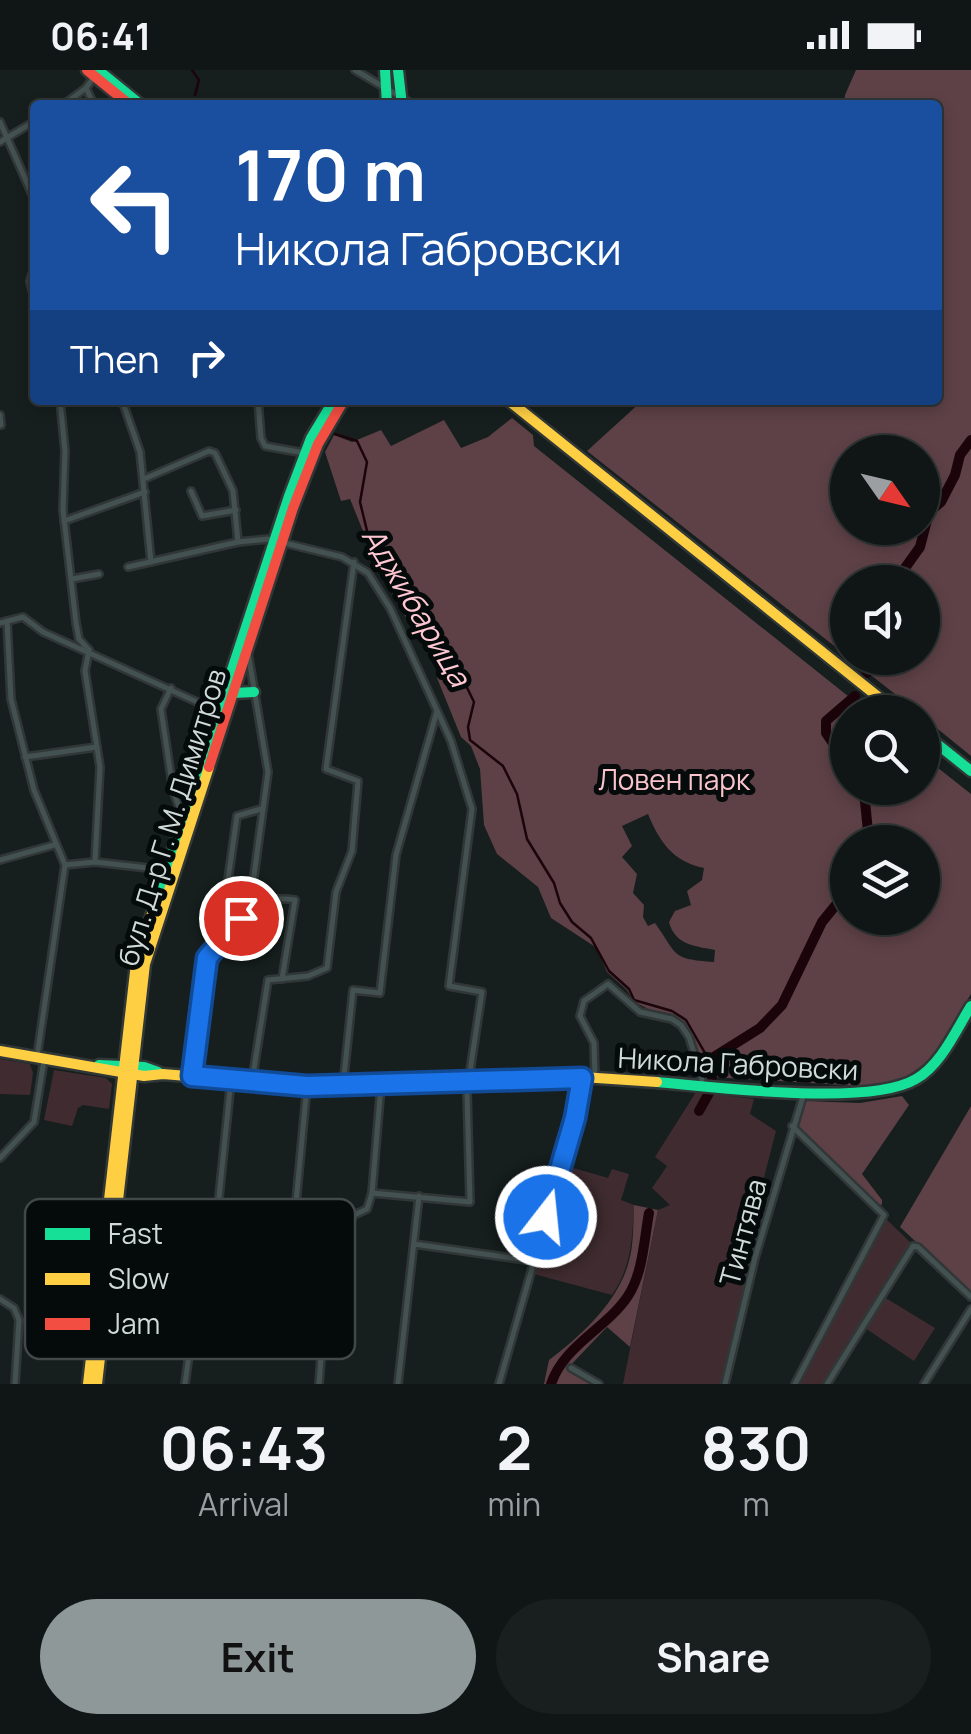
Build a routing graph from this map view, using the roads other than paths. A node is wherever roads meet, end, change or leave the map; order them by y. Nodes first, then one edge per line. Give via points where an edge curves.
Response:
1 (354, 70) edge
2 (384, 70) edge
3 (398, 70) edge
4 (93, 72) edge
5 (86, 88) junction
6 (384, 89) junction
7 (69, 100) edge
8 (92, 100) edge
9 (124, 100) edge
10 (134, 100) edge
11 (386, 100) edge
12 (400, 100) edge
13 (401, 100) edge
14 (0, 122) edge
15 (30, 124) edge
16 (3, 140) edge
17 (30, 191) edge
18 (60, 405) edge
19 (124, 405) edge
20 (258, 405) edge
21 (331, 405) edge
22 (341, 405) edge
23 (519, 405) edge
24 (0, 415) edge
25 (1, 425) edge
26 (304, 453) junction
27 (144, 479) junction
28 (191, 491) dead end
29 (145, 492) junction
30 (236, 510) junction
31 (64, 521) junction
32 (278, 541) junction
33 (238, 542) junction
34 (151, 562) junction
35 (354, 562) junction
36 (128, 567) dead end
37 (98, 574) dead end
38 (72, 580) junction
39 (4, 622) edge
40 (89, 650) junction
41 (247, 650) junction
42 (171, 688) junction
43 (254, 692) junction
44 (233, 693) junction
45 (876, 695) edge
46 (436, 710) junction
47 (217, 712) junction
48 (940, 746) edge
49 (97, 747) junction
50 (26, 756) junction
51 (971, 771) edge
52 (261, 809) junction
53 (185, 811) junction
54 (54, 845) junction
55 (0, 860) edge
56 (94, 862) junction
57 (65, 866) junction
58 (166, 870) junction
59 (251, 898) junction
60 (241, 918) junction
61 (282, 980) junction
62 (971, 1006) edge
63 (0, 1051) edge
64 (41, 1057) junction
65 (127, 1069) junction
66 (192, 1076) junction
67 (582, 1078) junction
68 (596, 1078) junction
69 (230, 1080) junction
70 (252, 1081) junction
71 (468, 1082) junction
72 (382, 1084) junction
73 (701, 1085) junction
74 (307, 1086) junction
75 (343, 1086) junction
76 (804, 1092) junction
77 (792, 1126) junction
78 (0, 1158) edge
79 (372, 1192) junction
80 (419, 1196) junction
81 (111, 1199) edge
82 (115, 1199) edge
83 (218, 1199) edge
84 (296, 1199) edge
85 (355, 1215) edge
86 (414, 1244) junction
87 (533, 1261) junction
88 (971, 1297) edge
89 (0, 1299) edge
90 (971, 1309) edge
91 (91, 1359) edge
92 (100, 1359) edge
93 (187, 1359) edge
94 (320, 1359) edge
95 (571, 1368) dead end
96 (15, 1384) edge
97 (88, 1384) edge
98 (97, 1384) edge
99 (184, 1384) edge
100 (318, 1384) edge
101 (398, 1384) edge
102 (500, 1384) edge
103 (599, 1384) edge
104 (725, 1384) edge
105 (794, 1384) edge
106 (827, 1384) edge
107 (924, 1384) edge

1 - 6 street
2 - 6 main road
3 - 13 main road
4 - 5 street
4 - 9 main road
4 - 10 main road
5 - 7 street
5 - 8 street
6 - 11 main road
6 - 12 street
14 - 16 street
15 - 16 street
16 - 17 street
18 - 31 street
19 - 27 street
20 - 26 street via 265,446
21 - 26 main road, бул. Д-р Г. М. Димитров
22 - 32 main road, бул. Д-р Г. М. Димитров
23 - 45 main road
24 - 25 street
26 - 32 main road, бул. Д-р Г. М. Димитров
27 - 29 street
27 - 30 street via 212,451
28 - 30 street via 202,516
29 - 31 street
29 - 34 street
30 - 33 street
31 - 38 street
32 - 33 street
32 - 35 street
32 - 41 main road, бул. Д-р Г. М. Димитров
32 - 47 main road, бул. Д-р Г. М. Димитров
33 - 34 street
34 - 36 street
35 - 46 street via 390,608
35 - 61 street via 326,769 358,780 352,850 336,892 327,968
37 - 38 street
38 - 40 street via 79,639
39 - 40 street via 23,616
39 - 50 street via 10,700
40 - 42 street
40 - 49 street via 85,672
41 - 43 street
41 - 44 main road, бул. Д-р Г. М. Димитров
42 - 47 street
42 - 53 street via 161,709 173,790
43 - 44 main road
43 - 52 street via 268,772
44 - 65 main road, бул. Д-р Г. М. Димитров via 148,953
46 - 71 street via 472,809 450,986 482,992
46 - 75 street via 396,856 380,992 353,990
47 - 53 main road, бул. Д-р Г. М. Димитров
48 - 51 main road
49 - 50 street
49 - 56 street
50 - 54 street
52 - 59 street
52 - 60 street via 238,816 226,894
53 - 58 main road, бул. Д-р Г. М. Димитров
54 - 55 street
54 - 57 street
56 - 57 street
56 - 58 street
57 - 64 street
58 - 65 main road, бул. Д-р Г. М. Димитров via 136,963
59 - 60 street
59 - 61 street via 295,900
60 - 66 street via 207,958
61 - 70 street via 268,980
62 - 76 main road, Никола Габровски via 938,1060 908,1084 861,1093
63 - 64 main road, Никола Габровски
64 - 65 main road, Никола Габровски
64 - 78 street via 34,1122
65 - 66 main road, Никола Габровски
65 - 81 main road, бул. Д-р Г. М. Димитров
65 - 82 main road, бул. Д-р Г. М. Димитров
66 - 69 main road, Никола Габровски
67 - 68 main road, Никола Габровски
67 - 71 main road, Никола Габровски
67 - 87 street
68 - 73 main road, Никола Габровски
68 - 73 street via 594,1042 580,1016 584,1001 608,984 640,1012 681,1024
69 - 70 main road, Никола Габровски
69 - 83 street
70 - 74 main road, Никола Габровски
71 - 72 main road, Никола Габровски
71 - 80 street via 470,1202
72 - 75 main road, Никола Габровски
72 - 79 street
73 - 76 main road, Никола Габровски
74 - 75 main road, Никола Габровски
74 - 84 street
76 - 77 street, Тинтява
77 - 104 street, Тинтява
77 - 105 street via 884,1215
79 - 80 street
79 - 85 street via 367,1209
80 - 86 street
86 - 87 street
86 - 101 street
87 - 102 street
88 - 106 street via 913,1246
89 - 96 street via 19,1320
90 - 107 street
91 - 97 main road, бул. Д-р Г. М. Димитров
92 - 98 main road, бул. Д-р Г. М. Димитров
93 - 99 street
94 - 100 street
95 - 103 street

